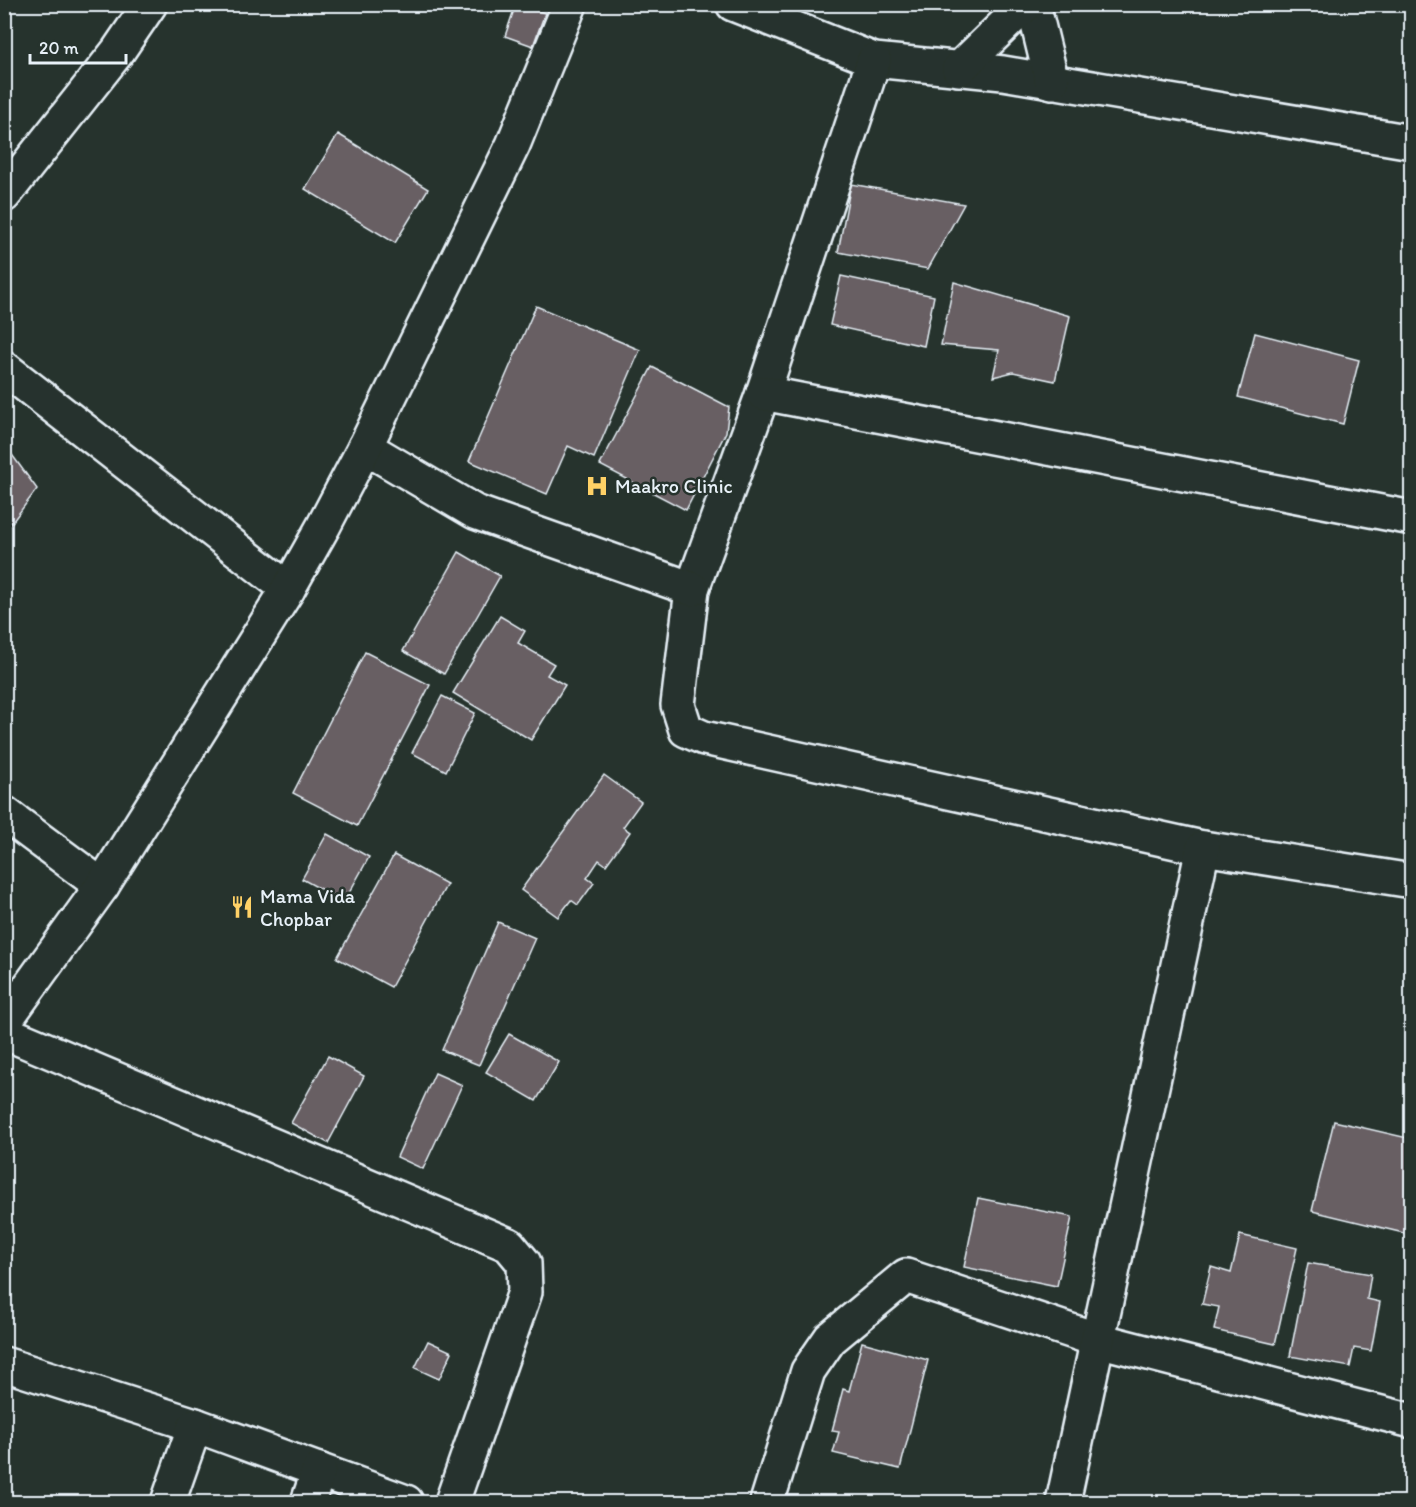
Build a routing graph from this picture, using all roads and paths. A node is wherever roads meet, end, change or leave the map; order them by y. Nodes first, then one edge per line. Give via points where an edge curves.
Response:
1 (150, 4) edge
2 (570, 4) edge
3 (733, 4) edge
4 (1026, 4) edge
5 (1033, 4) edge
6 (874, 60) junction
7 (959, 69) junction
8 (1052, 82) junction
9 (1412, 142) edge
10 (4, 195) edge
11 (4, 368) edge
12 (763, 393) junction
13 (364, 447) junction
14 (1412, 518) edge
15 (288, 589) junction
16 (692, 589) junction
17 (4, 813) edge
18 (1203, 848) junction
19 (1412, 881) edge
20 (102, 886) junction
21 (4, 1022) edge
22 (4, 1032) edge
23 (1098, 1340) junction
24 (4, 1364) edge
25 (1412, 1421) edge
26 (195, 1425) junction
27 (319, 1470) junction
28 (168, 1503) edge
29 (308, 1503) edge
30 (406, 1503) edge
31 (452, 1503) edge
32 (767, 1503) edge
33 (1063, 1503) edge

1 - 10 street via 118,51
2 - 13 street via 513,145
3 - 6 street
4 - 7 street
5 - 8 street
6 - 7 street
6 - 12 street
7 - 8 street
8 - 9 street
11 - 15 street
12 - 14 street
12 - 16 street
13 - 15 street
13 - 16 street via 475,512
15 - 20 street
16 - 18 street via 678,705 686,730 704,738
17 - 20 street
18 - 19 street
18 - 23 street
20 - 21 street
22 - 31 street via 509,1245 524,1263 525,1292
23 - 25 street
23 - 32 street via 906,1276 830,1339 808,1371
23 - 33 street
24 - 26 street
26 - 27 street
26 - 28 street
27 - 29 street
27 - 30 street

